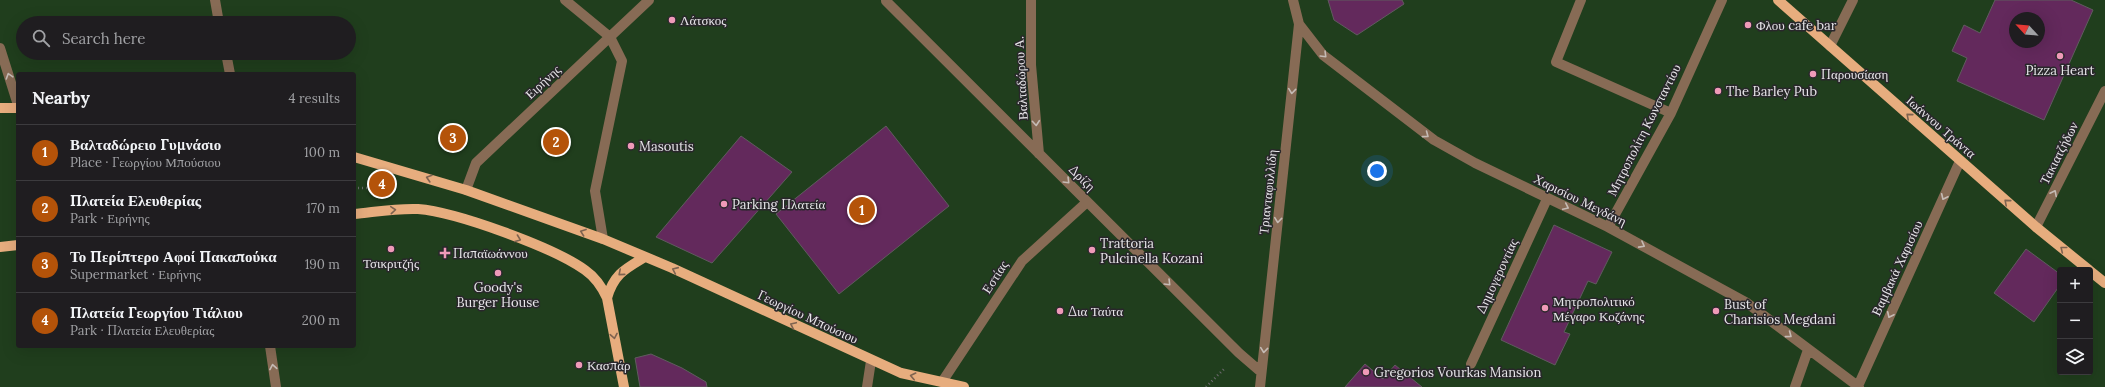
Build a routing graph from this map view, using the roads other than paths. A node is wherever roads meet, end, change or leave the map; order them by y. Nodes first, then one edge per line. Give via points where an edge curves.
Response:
1 (214, 0) edge
2 (565, 0) edge
3 (649, 0) edge
4 (1031, 0) edge
5 (1293, 0) edge
6 (1581, 0) edge
7 (1722, 0) edge
8 (1778, 0) edge
9 (1852, 0) edge
10 (886, 1) edge
11 (217, 16) edge
12 (1299, 24) junction
13 (610, 37) junction
14 (1830, 46) junction
15 (0, 48) edge
16 (227, 60) edge
17 (230, 72) edge
18 (2105, 91) edge
19 (16, 99) edge
20 (0, 108) edge
21 (16, 108) edge
22 (1671, 113) junction
23 (1039, 154) junction
24 (356, 159) edge
25 (1960, 161) junction
26 (466, 190) junction
27 (1548, 199) junction
28 (1087, 202) junction
29 (356, 214) edge
30 (1608, 227) junction
31 (2036, 228) junction
32 (603, 239) junction
33 (16, 245) edge
34 (0, 247) edge
35 (645, 257) junction
36 (2085, 267) edge
37 (2093, 273) edge
38 (2105, 283) edge
39 (607, 298) junction
40 (270, 348) edge
41 (1808, 350) junction
42 (871, 361) junction
43 (1471, 364) dead end
44 (1261, 372) junction
45 (942, 382) junction
46 (1858, 386) edge
47 (276, 387) edge
48 (624, 387) edge
49 (867, 387) edge
50 (964, 387) edge
51 (1260, 387) edge
52 (1795, 387) edge

1 - 11 street
2 - 13 street
3 - 13 street, Ειρήνης
4 -> 23 street, Βαλταδώρου Α. via 1031,65
5 - 12 street, Τριανταφυλλίδη
6 - 22 street via 1556,62
7 - 22 street, Μητροπολίτη Κωνσταντίου
8 - 14 main road, Ιωάννου Τράντα
9 - 14 street
10 - 23 street, Δρίζη
12 -> 27 street, Χαρισίου Μεγδάνη via 1323,55 1434,140
12 -> 44 street, Τριανταφυλλίδη
13 - 26 street, Ειρήνης via 476,163
13 - 32 street via 622,61 596,190
25 -> 14 main road, Ιωάννου Τράντα
19 -> 15 street
16 - 17 street
31 -> 18 street, Τακιατζήδων
20 - 21 main road
22 - 30 street, Μητροπολίτη Κωνσταντίου
23 -> 28 street, Δρίζη
26 -> 24 main road, Γεωργίου Μπούσιου
31 -> 25 main road, Ιωάννου Τράντα
25 -> 46 street, Βαμβακά Χαρισίου
32 -> 26 main road, Γεωργίου Μπούσιου
27 -> 30 street, Χαρισίου Μεγδάνη
27 - 43 street, Δημογεροντίας
28 -> 44 street, Δρίζη via 1238,353
28 - 45 street, Εστίας via 1022,261
29 -> 39 main road via 418,209 438,212 491,228 547,250 586,270 601,285
30 -> 41 street, Χαρισίου Μεγδάνη via 1747,303
36 -> 31 main road, Ιωάννου Τράντα
32 - 35 main road, Γεωργίου Μπούσιου
33 - 34 main road
35 -> 39 main road via 618,275 611,285
42 -> 35 main road, Γεωργίου Μπούσιου
37 - 38 main road, Ιωάννου Τράντα
39 -> 48 main road
47 -> 40 street
41 - 46 street, Χαρισίου Μεγδάνη
41 - 52 street
45 -> 42 main road, Γεωργίου Μπούσιου via 901,373
42 - 49 street
44 - 51 street, Τριανταφυλλίδη
45 - 50 main road, Γεωργίου Μπούσιου

